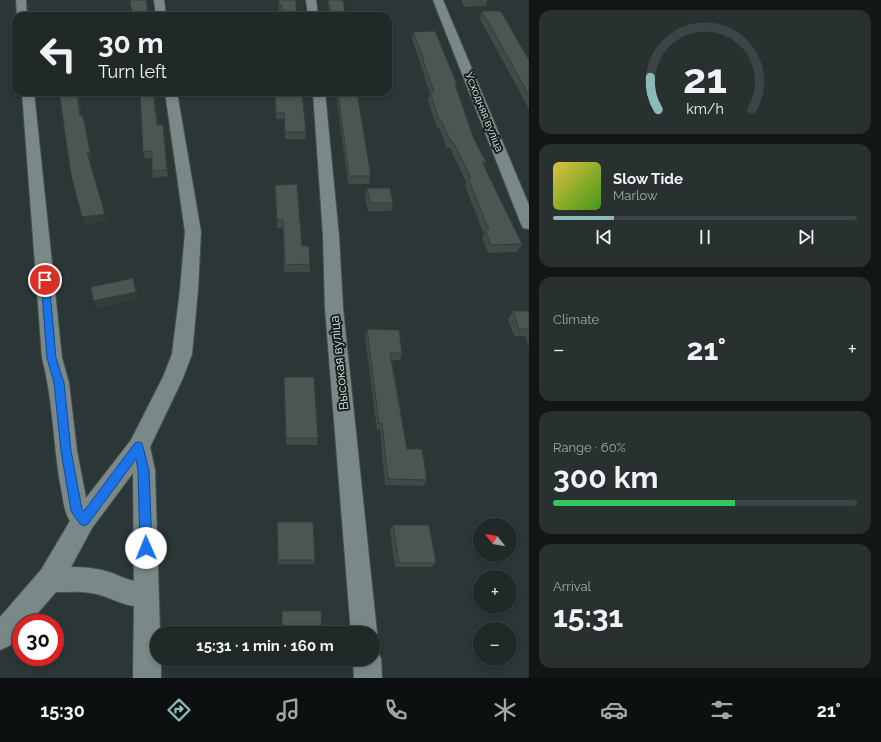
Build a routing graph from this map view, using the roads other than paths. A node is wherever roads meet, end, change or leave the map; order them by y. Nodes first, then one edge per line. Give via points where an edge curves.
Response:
1 (21, 0) edge
2 (159, 0) edge
3 (311, 0) edge
4 (438, 0) edge
5 (22, 12) edge
6 (160, 12) edge
7 (312, 12) edge
8 (28, 96) edge
9 (172, 96) edge
10 (319, 96) edge
11 (529, 224) edge
12 (139, 447) junction
13 (84, 520) junction
14 (50, 579) junction
15 (147, 594) junction
16 (363, 626) edge
17 (0, 637) edge
18 (367, 666) edge
19 (147, 678) edge
20 (368, 678) edge

1 - 5 street
2 - 6 street
3 - 7 street
4 - 11 street, Усходняя вуліца
8 - 13 street via 52,358 59,383 66,451 77,511
9 - 12 street via 194,232 189,290 182,354
10 - 16 street, Высокая вуліца via 334,308
12 - 13 street
12 - 15 street via 144,470
13 - 14 street
14 - 15 street via 91,580 124,592
14 - 17 street
15 - 19 street
18 - 20 street

